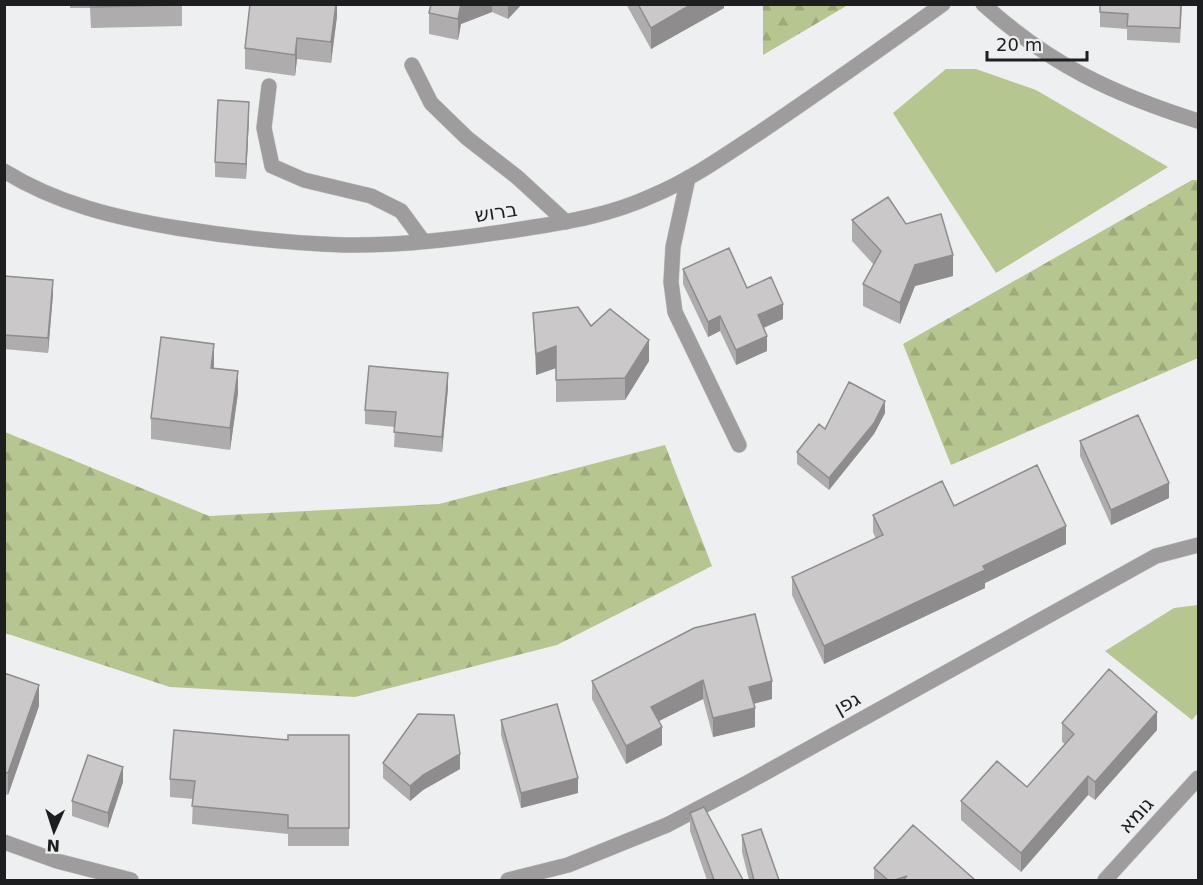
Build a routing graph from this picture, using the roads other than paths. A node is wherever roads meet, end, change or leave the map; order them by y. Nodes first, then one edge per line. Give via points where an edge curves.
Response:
1 (943, 4) edge
2 (983, 4) edge
3 (412, 65) dead end
4 (269, 86) dead end
5 (1198, 121) edge
6 (4, 171) edge
7 (688, 178) junction
8 (566, 222) junction
9 (423, 241) junction
10 (739, 445) dead end
11 (1198, 545) edge
12 (1198, 778) edge
13 (4, 842) edge
14 (131, 880) edge
15 (508, 880) edge
16 (1105, 880) edge

1 - 7 street, ברוש via 824,90
2 - 5 street via 1054,60 1103,87
3 - 8 street via 431,103
4 - 9 street via 264,128 272,166 304,180 371,196 401,211
6 - 9 street, ברוש via 53,197 132,220 202,232 346,245
7 - 8 street, ברוש via 643,200 592,218
7 - 10 street via 673,247 671,282 675,312
8 - 9 street, ברוש
11 - 15 street, גפן via 1156,556 667,825 568,865
12 - 16 street, גומא
13 - 14 street via 57,861

